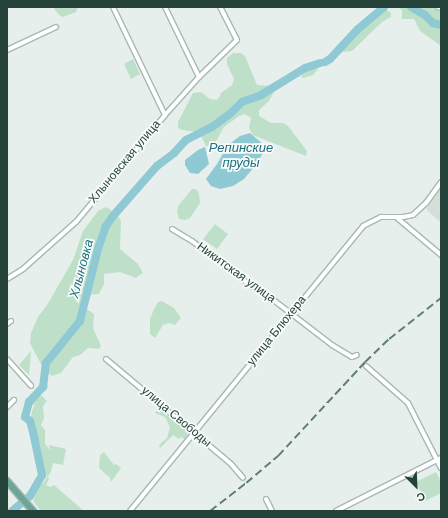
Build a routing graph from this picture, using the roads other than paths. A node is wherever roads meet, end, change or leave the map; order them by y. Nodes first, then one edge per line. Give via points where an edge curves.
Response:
1 (113, 7) edge
2 (165, 7) edge
3 (220, 7) edge
4 (438, 7) edge
5 (441, 8) edge
6 (56, 27) dead end
7 (7, 50) edge
8 (199, 76) junction
9 (164, 114) junction
10 (441, 182) edge
11 (396, 217) junction
12 (172, 229) dead end
13 (441, 255) edge
14 (7, 279) edge
15 (291, 313) junction
16 (357, 354) dead end
17 (106, 358) dead end
18 (7, 359) edge
19 (366, 366) dead end
20 (31, 386) dead end
21 (14, 400) dead end
22 (7, 407) edge
23 (194, 432) junction
24 (439, 459) edge
25 (441, 468) edge
26 (244, 478) dead end
27 (7, 482) edge
28 (266, 498) dead end
29 (32, 510) edge
30 (130, 511) edge
31 (272, 511) edge
32 (336, 511) edge

1 - 9 street
2 - 8 street
3 - 8 street, Хлыновская улица via 237,40
4 - 5 street
6 - 7 street
8 - 9 street, Хлыновская улица
9 - 14 street, Хлыновская улица via 76,222 23,269
10 - 11 street, улица Блюхера via 417,212 408,217
11 - 13 street
11 - 15 street, улица Блюхера via 374,219 363,226
12 - 15 street, Никитская улица
15 - 16 street, Никитская улица via 332,345 352,357
15 - 23 street, улица Блюхера
17 - 23 street, улица Свободы
18 - 20 street
19 - 24 street via 408,403
21 - 22 street
23 - 26 street, улица Свободы via 232,464
23 - 30 street, улица Блюхера
24 - 25 street
24 - 32 street
27 - 29 main road
28 - 31 street

